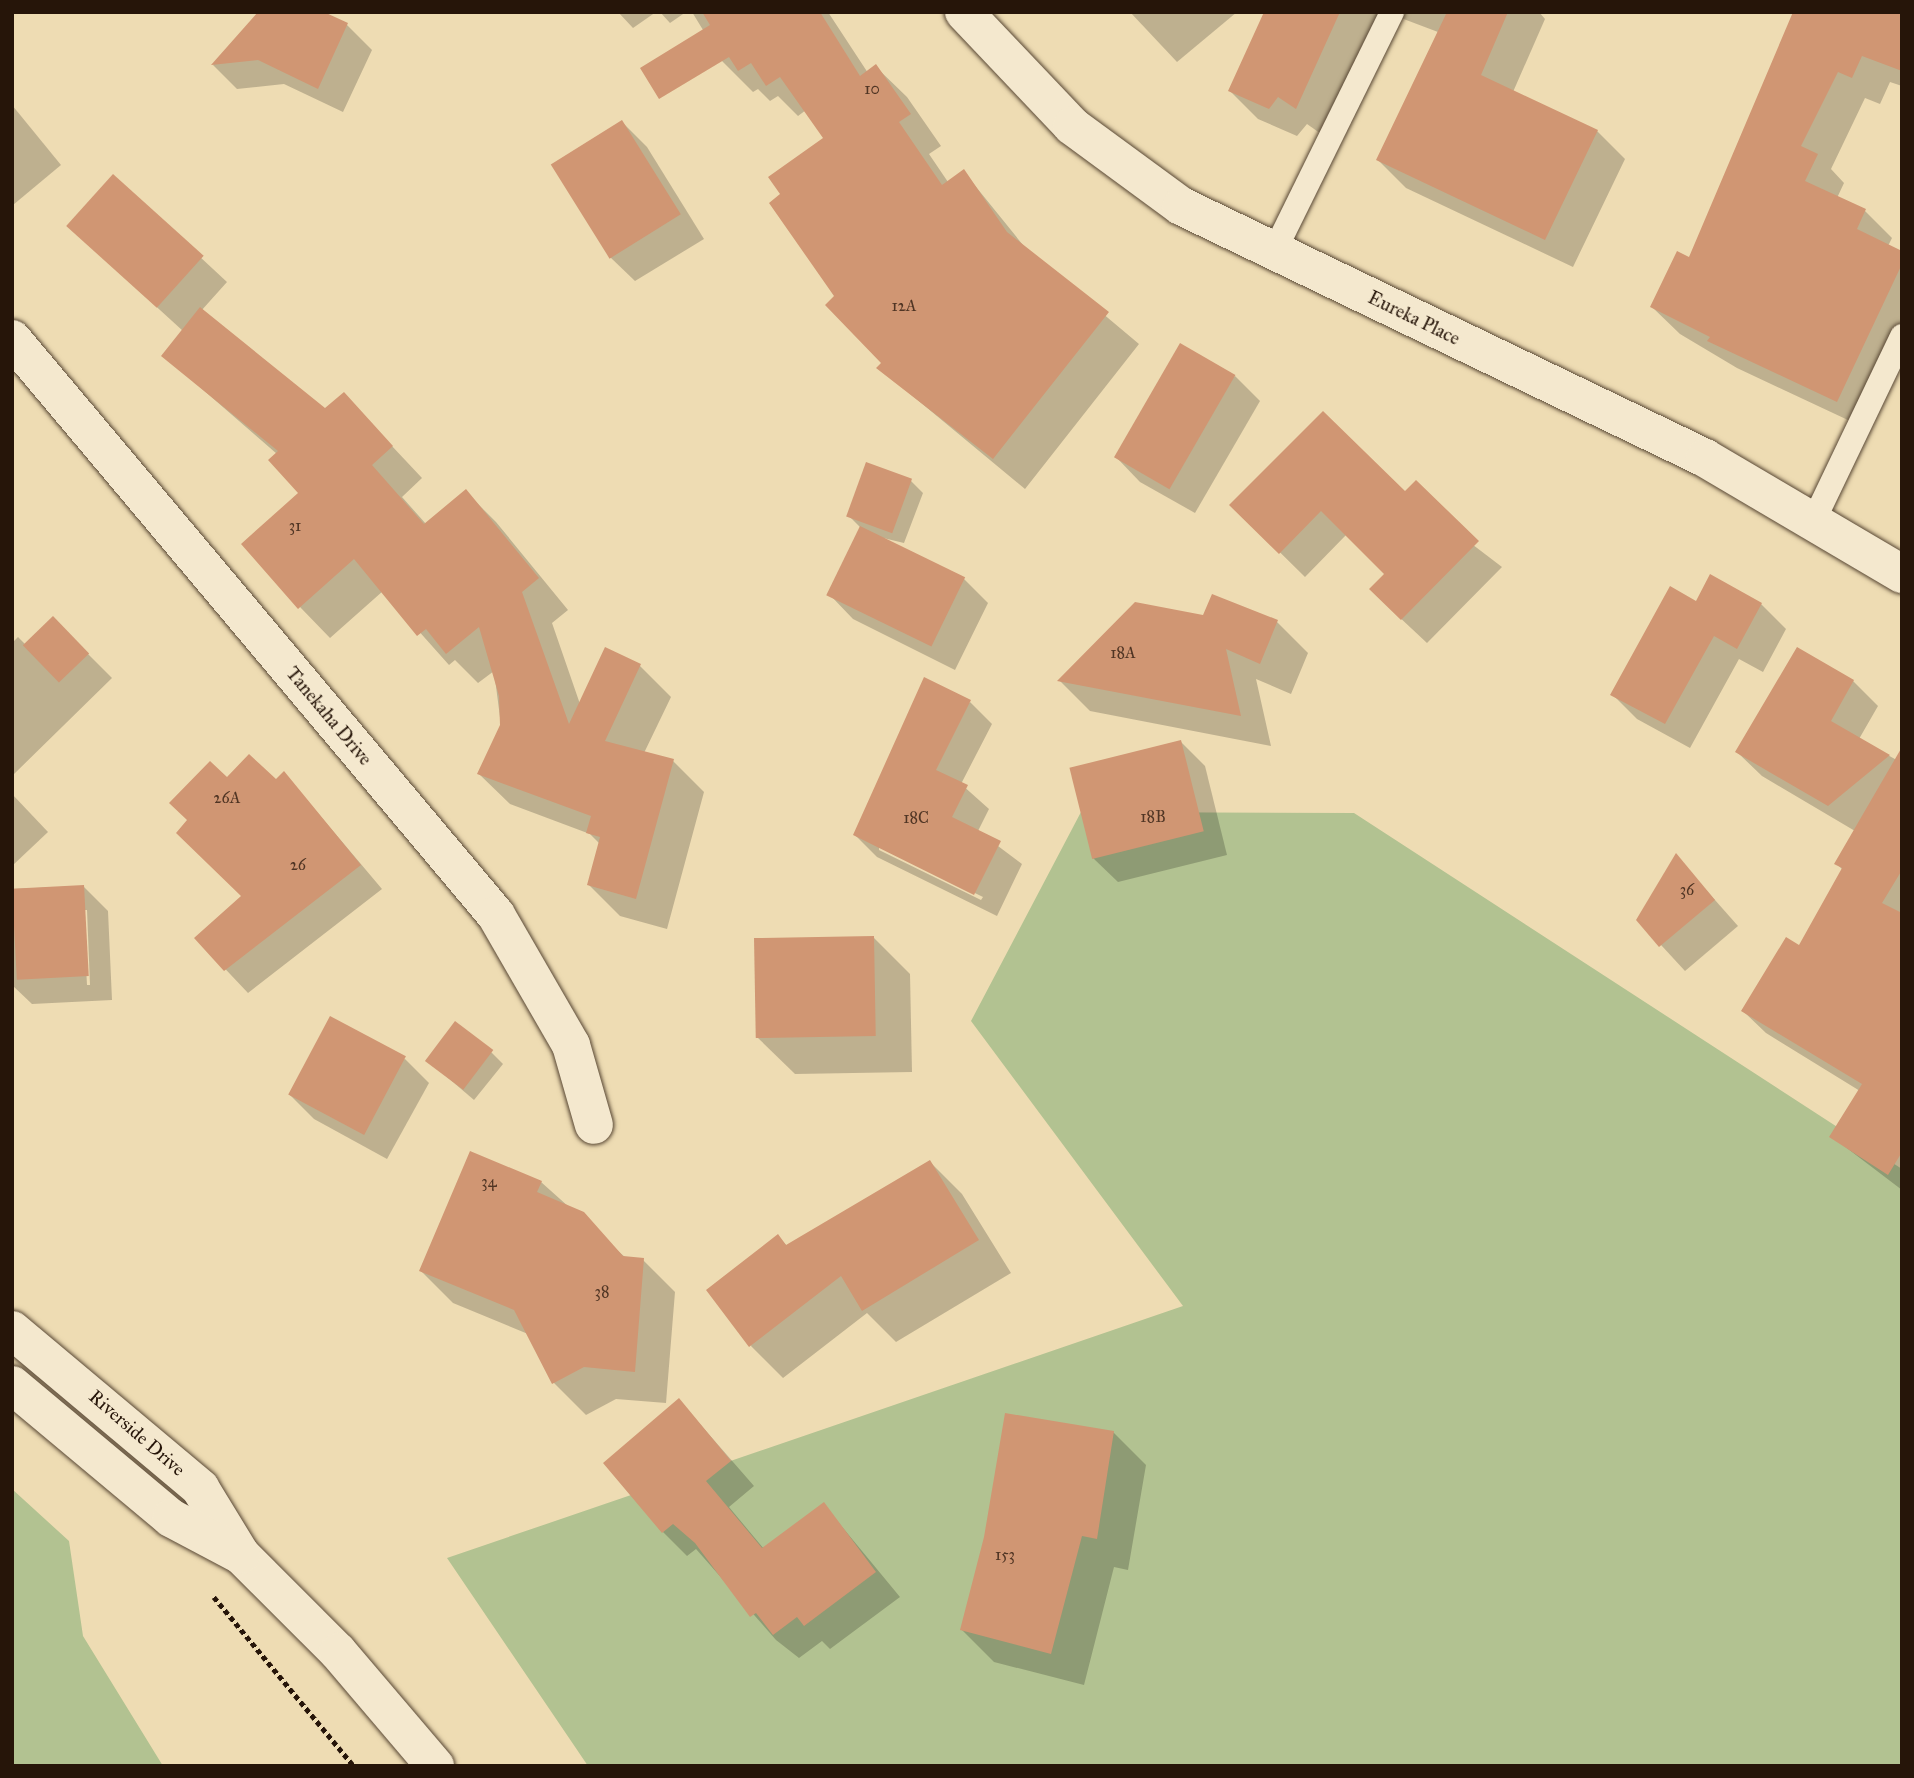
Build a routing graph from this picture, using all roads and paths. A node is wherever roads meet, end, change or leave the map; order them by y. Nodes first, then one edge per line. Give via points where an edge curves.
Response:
1 (964, 12) edge
2 (1392, 12) edge
3 (1275, 250) junction
4 (1902, 336) edge
5 (12, 339) edge
6 (1814, 520) junction
7 (1902, 574) edge
8 (594, 1125) dead end
9 (12, 1330) edge
10 (12, 1385) edge
11 (241, 1555) junction
12 (205, 1586) dead end
13 (354, 1766) edge
14 (435, 1766) edge

1 - 3 street, Eureka Place via 1072,126 1121,166 1181,206
2 - 3 lane
3 - 6 street, Eureka Place via 1705,458
4 - 6 lane
5 - 8 street, Tanekaha Drive via 496,915 571,1045
6 - 7 street, Eureka Place
9 - 11 street, Riverside Drive via 200,1488
10 - 11 street, Riverside Drive via 171,1518
11 - 14 street, Riverside Drive via 338,1652
12 - 13 path

